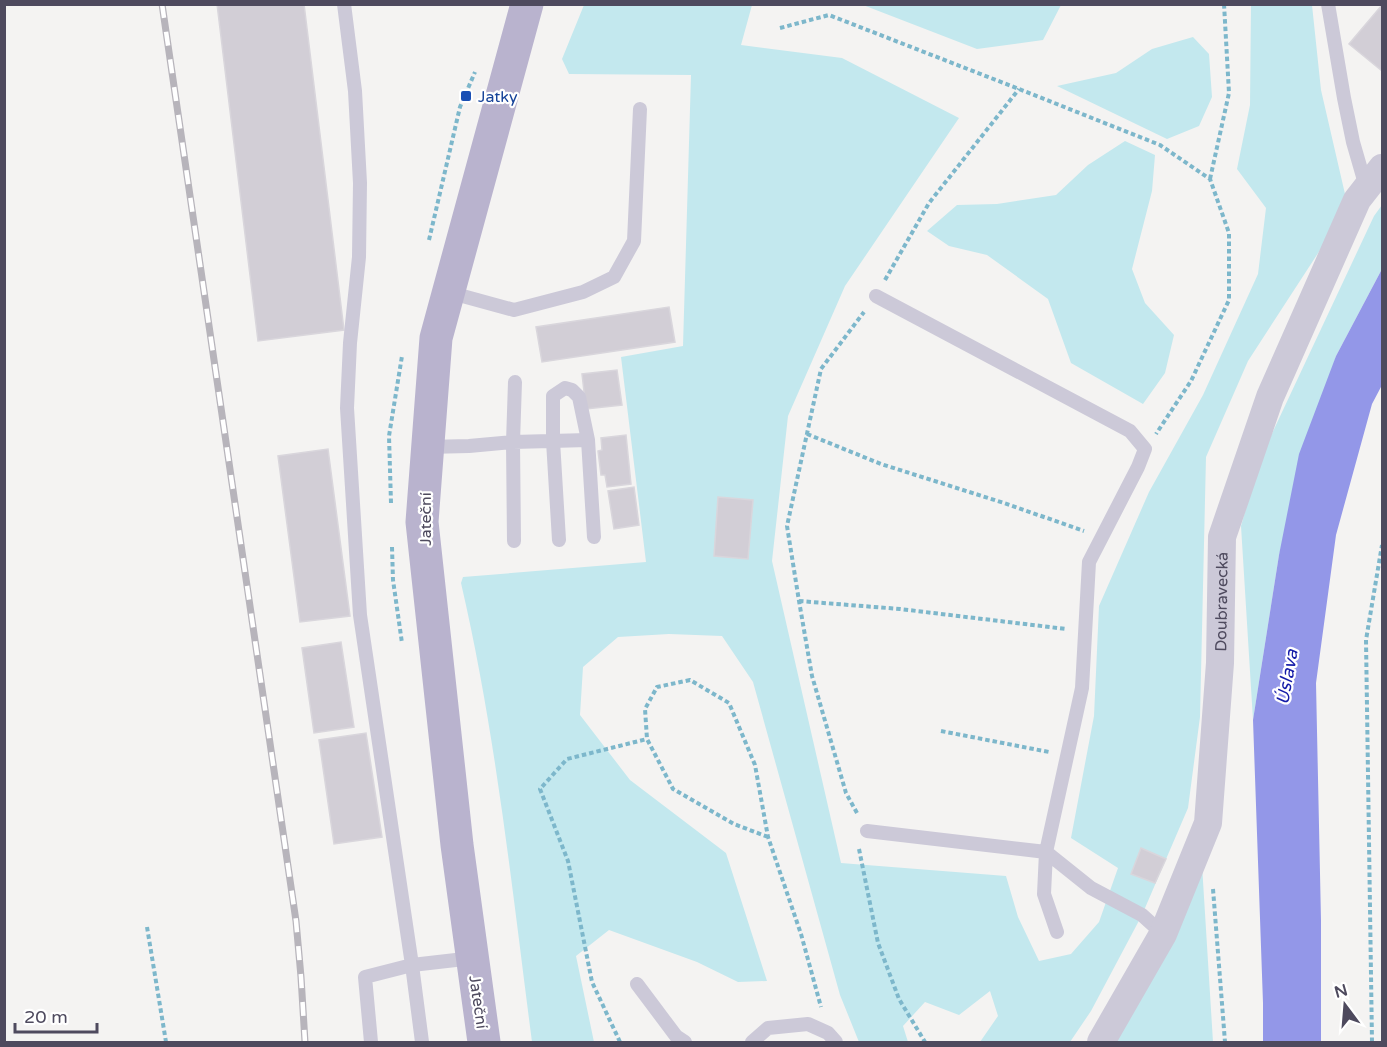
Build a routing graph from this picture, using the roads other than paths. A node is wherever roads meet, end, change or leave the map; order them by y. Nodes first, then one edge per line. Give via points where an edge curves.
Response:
1 (344, 4) edge
2 (527, 4) edge
3 (1328, 4) edge
4 (640, 109) dead end
5 (1375, 178) edge
6 (448, 292) junction
7 (876, 296) road end
8 (516, 382) dead end
9 (588, 440) junction
10 (553, 441) junction
11 (513, 442) junction
12 (427, 447) junction
13 (594, 537) dead end
14 (559, 540) dead end
15 (514, 541) dead end
16 (867, 831) road end
17 (1046, 852) junction
18 (1056, 932) dead end
19 (1163, 934) junction
20 (473, 958) junction
21 (412, 965) junction
22 (637, 984) dead end
23 (832, 1038) edge
24 (371, 1042) edge
25 (422, 1042) edge
26 (484, 1042) edge
27 (685, 1042) edge
28 (752, 1042) edge
29 (1101, 1042) edge

1 - 21 lane via 355,91 360,183 359,257 346,408 360,615
2 - 6 main road, Jateční
3 - 5 lane via 1353,142
4 - 6 lane via 634,241 614,277 583,292 514,310
5 - 19 street, Doubravecká via 1357,200 1270,397 1222,537 1220,663 1208,823
6 - 12 main road, Jateční via 436,338
7 - 17 lane via 1130,431 1145,449 1089,562 1082,688
8 - 11 lane
9 - 10 lane
9 - 10 lane via 579,397 565,388 554,396
9 - 13 lane
10 - 11 lane
10 - 14 lane
11 - 12 lane
11 - 15 lane
12 - 20 main road, Jateční via 422,522
16 - 17 lane
17 - 18 lane via 1044,894
17 - 19 lane via 1091,888 1142,915
19 - 29 street, Doubravecká
20 - 21 lane
20 - 26 main road, Jateční
21 - 24 lane via 364,977
21 - 25 lane
22 - 27 lane via 676,1036
23 - 28 lane via 808,1024 768,1028

